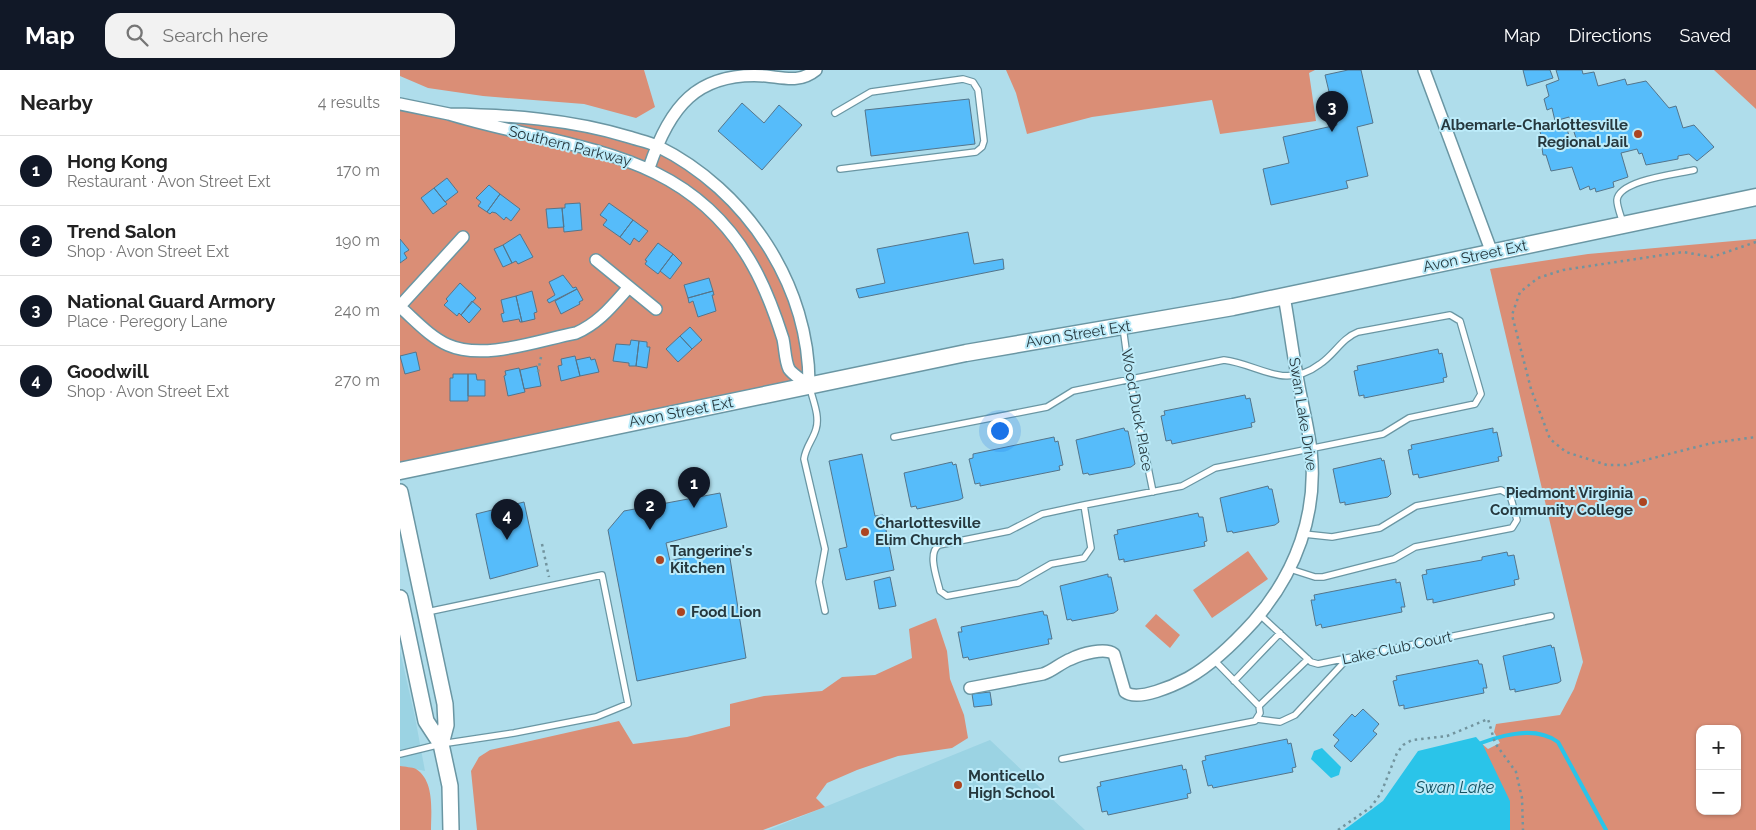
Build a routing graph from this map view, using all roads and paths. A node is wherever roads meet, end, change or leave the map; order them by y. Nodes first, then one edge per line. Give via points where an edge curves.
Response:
1 (816, 70) edge
2 (1424, 70) edge
3 (781, 74) edge
4 (400, 104) edge
5 (835, 113) dead end
6 (449, 114) junction
7 (656, 146) junction
8 (649, 168) junction
9 (840, 169) dead end
10 (1694, 170) dead end
11 (1756, 197) edge
12 (1623, 225) junction
13 (463, 237) dead end
14 (1756, 242) edge
15 (1492, 253) junction
16 (596, 260) dead end
17 (629, 287) junction
18 (1284, 296) junction
19 (400, 306) edge
20 (656, 309) dead end
21 (1123, 327) junction
22 (541, 357) dead end
23 (538, 372) dead end
24 (1296, 373) junction
25 (1130, 379) junction
26 (810, 386) junction
27 (894, 437) dead end
28 (1756, 437) edge
29 (1311, 449) junction
30 (400, 470) edge
31 (400, 492) edge
32 (1153, 492) junction
33 (1084, 505) junction
34 (1304, 534) junction
35 (542, 544) dead end
36 (1290, 569) junction
37 (551, 586) junction
38 (400, 598) edge
39 (825, 611) dead end
40 (426, 613) junction
41 (1259, 614) junction
42 (1551, 616) dead end
43 (402, 618) edge
44 (1280, 633) junction
45 (1347, 658) junction
46 (1308, 659) junction
47 (1214, 660) junction
48 (1234, 681) junction
49 (970, 688) dead end
50 (1259, 706) junction
51 (1257, 719) junction
52 (441, 744) junction
53 (400, 754) edge
54 (1062, 759) dead end
55 (451, 830) edge
56 (1338, 830) edge
57 (1523, 830) edge

1 - 3 street via 798,80
2 - 15 street
3 - 7 street via 728,78 696,91 673,113
4 - 6 street, Southern Parkway
5 - 9 lane via 871,92 963,78 973,82 978,90 984,141 976,152
6 - 7 street, Southern Parkway via 551,120
6 - 8 street, Southern Parkway via 608,153
7 - 8 street
7 - 26 street, Southern Parkway via 718,187 749,220 775,256 793,296 806,340
8 - 26 street, Southern Parkway via 707,207 736,239 770,299 789,369
10 - 12 lane via 1633,184 1622,190 1617,201
11 - 12 main road, Avon Street Ext
12 - 15 main road, Avon Street Ext
13 - 19 street
14 - 28 path via 1712,258 1684,252 1538,278 1520,292 1512,315 1531,389 1550,439 1566,452 1607,465 1626,465 1712,443
15 - 18 main road, Avon Street Ext
16 - 17 street
17 - 19 street via 601,319 576,333 490,351 462,350 448,345 434,337
17 - 20 street
18 - 21 main road, Avon Street Ext
18 - 24 street, Swan Lake Drive
21 - 25 lane, Wood Duck Place
21 - 26 main road, Avon Street Ext via 966,353
22 - 23 path
24 - 25 lane via 1274,376 1236,361 1224,360
24 - 29 street, Swan Lake Drive
24 - 29 lane via 1320,365 1350,335 1450,315 1460,321 1481,394 1475,404 1409,418 1383,434
25 - 27 lane via 1072,391 1047,407
25 - 32 lane, Wood Duck Place
26 - 30 main road, Avon Street Ext
26 - 39 lane via 817,416 816,428 804,459 825,550 819,582
29 - 32 lane via 1215,468 1182,486
29 - 34 street, Swan Lake Drive via 1311,503
31 - 40 street
32 - 33 lane
33 - 33 lane via 1091,548 1084,558 1051,564 1018,583 947,596 940,591 932,554 939,545 1009,531 1042,514
34 - 36 street, Swan Lake Drive
34 - 36 lane via 1332,537 1380,528 1416,506 1501,490 1510,495 1517,520 1512,528 1415,547 1394,560 1323,577
35 - 37 path
36 - 41 street, Swan Lake Drive
37 - 40 lane
37 - 52 lane via 602,575 628,704 596,717
38 - 43 street
40 - 52 street via 446,715
41 - 44 lane
41 - 47 street, Swan Lake Drive
42 - 45 lane, Lake Club Court
43 - 52 street via 426,721
44 - 46 lane
44 - 48 lane
45 - 46 lane, Lake Club Court via 1318,664
45 - 51 lane via 1295,715 1280,722
46 - 50 lane
47 - 48 lane
47 - 49 street, Swan Lake Drive via 1182,681 1135,696 1129,695 1122,687 1114,654 1110,651 1072,658 1043,674
48 - 50 lane
50 - 51 lane
51 - 54 lane
52 - 53 lane
52 - 55 street via 450,786
56 - 57 path via 1371,807 1382,793 1403,745 1412,740 1447,736 1488,719 1495,743 1516,772 1522,798

